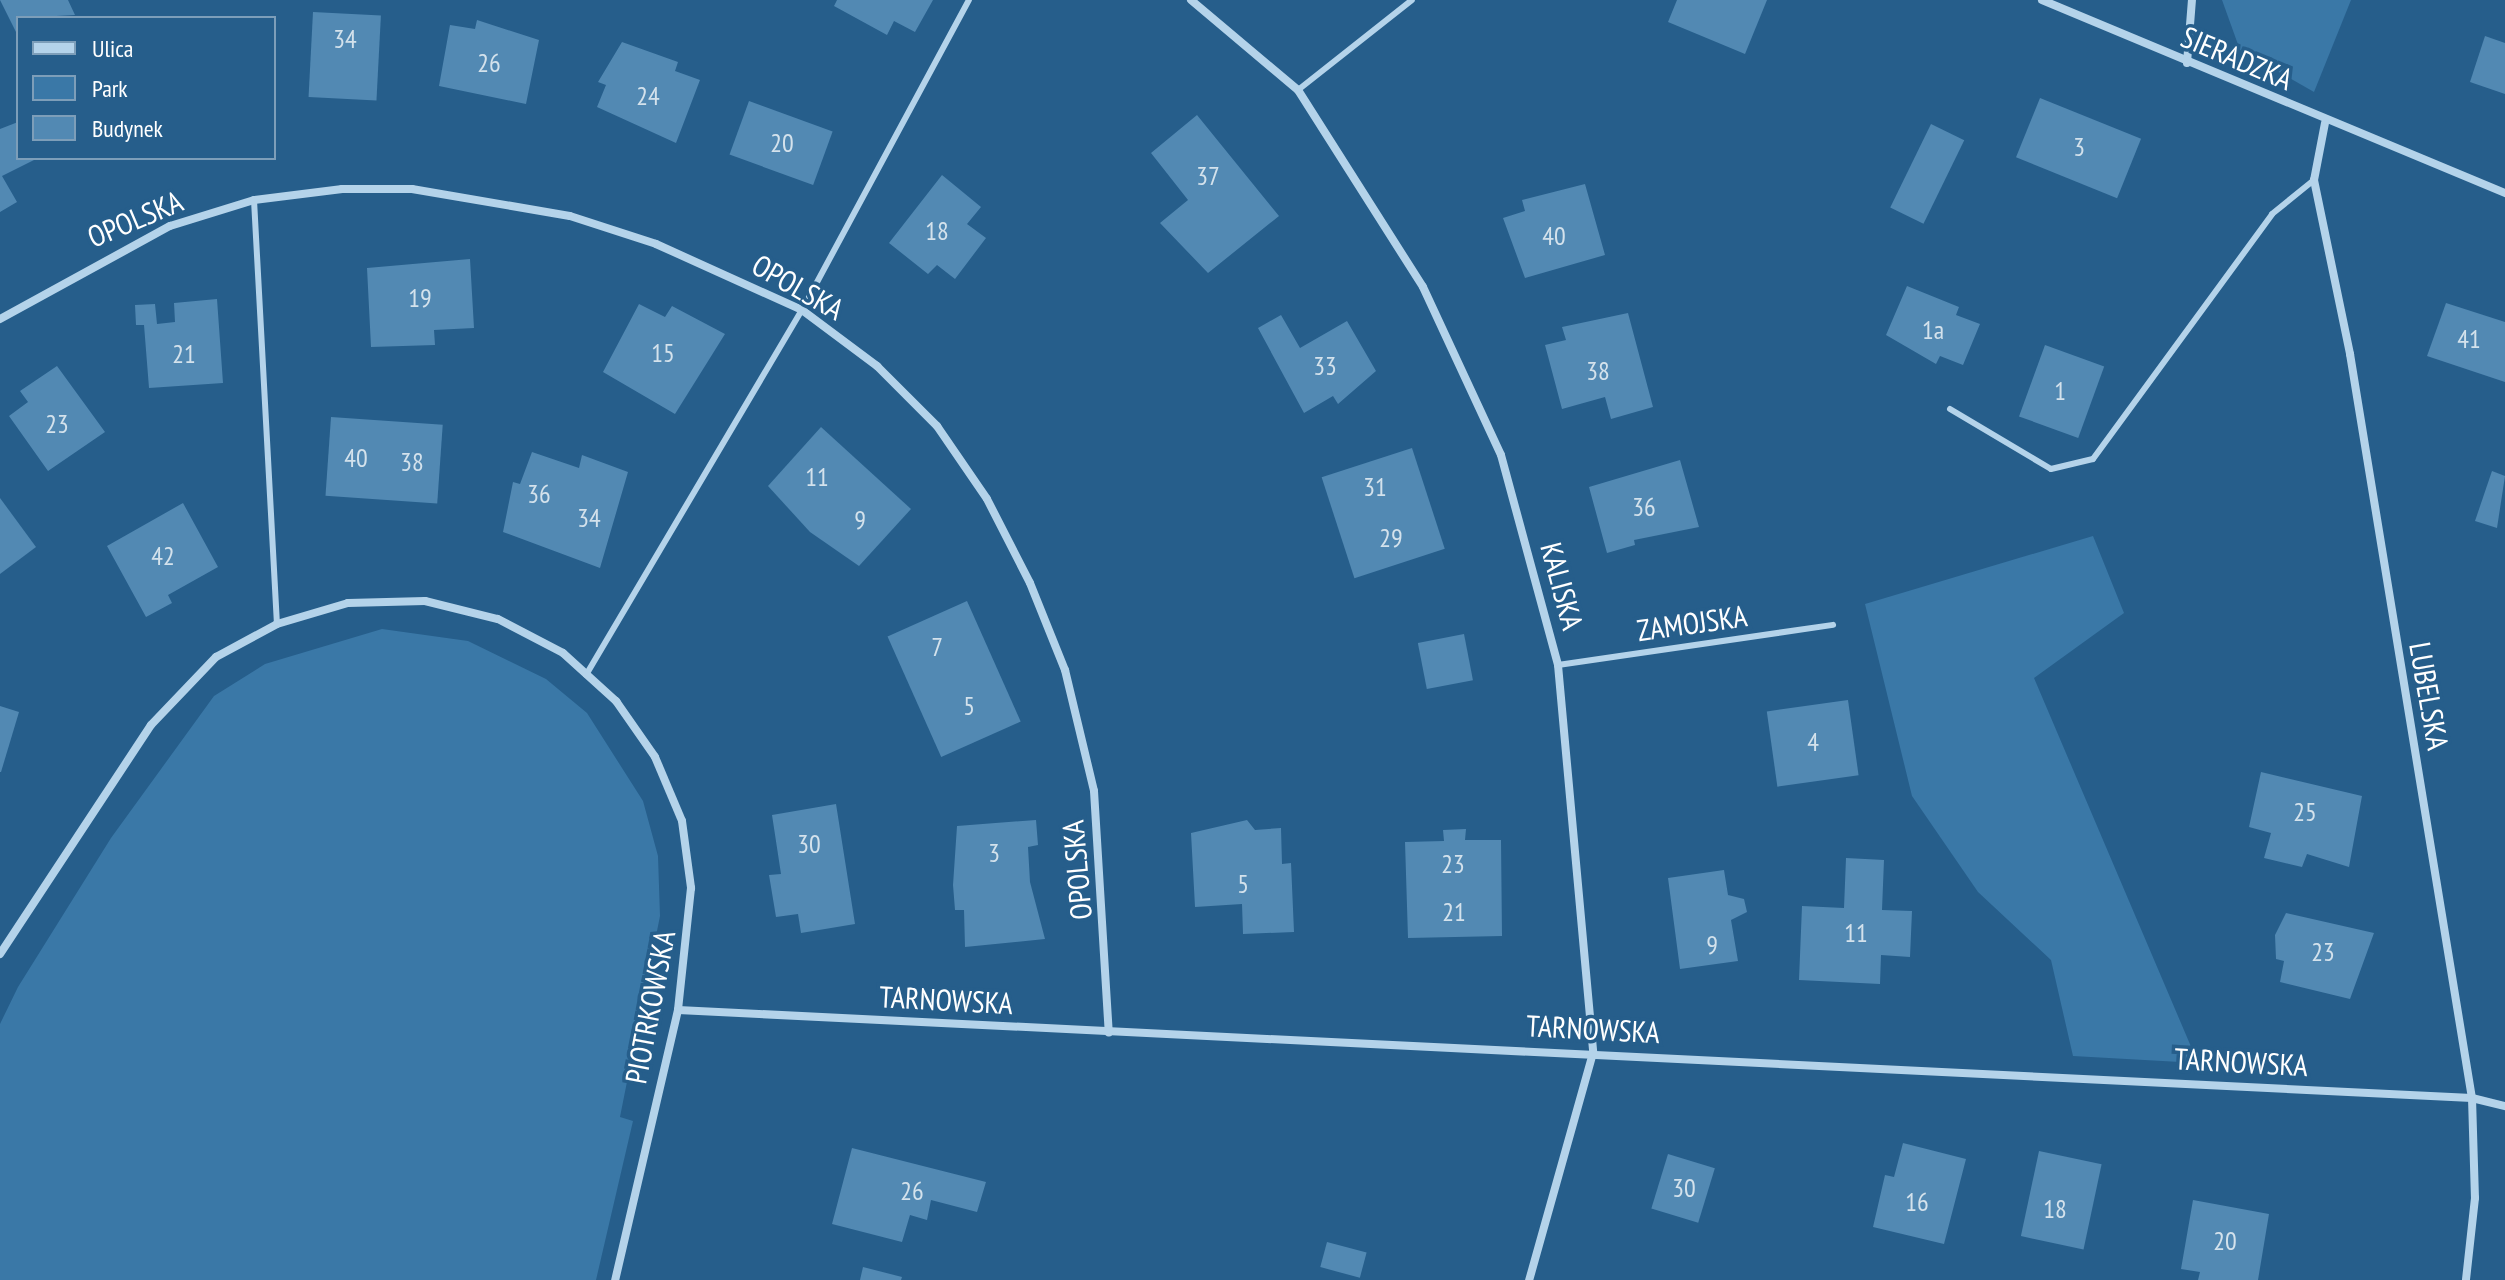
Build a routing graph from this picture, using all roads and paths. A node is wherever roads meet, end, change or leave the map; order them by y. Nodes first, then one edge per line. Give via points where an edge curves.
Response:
1 (969, 0) edge
2 (1191, 0) edge
3 (1412, 0) edge
4 (2042, 0) edge
5 (2192, 0) edge
6 (2187, 63) junction
7 (1298, 90) junction
8 (2325, 123) junction
9 (2314, 180) junction
10 (2505, 193) edge
11 (254, 200) junction
12 (802, 310) junction
13 (0, 319) edge
14 (1950, 409) dead end
15 (277, 624) junction
16 (1833, 625) dead end
17 (1558, 665) junction
18 (586, 675) junction
19 (0, 954) edge
20 (678, 1010) junction
21 (1109, 1033) junction
22 (1593, 1053) junction
23 (2472, 1098) junction
24 (2505, 1106) edge
25 (615, 1280) edge
26 (1529, 1280) edge
27 (2466, 1280) edge

1 - 12 lane
2 - 7 street, KALISKA
3 - 7 lane
4 - 6 street, SIERADZKA
5 - 6 street
6 - 8 street, SIERADZKA
7 - 17 street, KALISKA via 1348,158 1475,388 1501,455
8 - 9 street, LUBELSKA
8 - 10 street, SIERADZKA
9 - 14 lane via 2272,214 2093,459 2051,469
9 - 23 street, LUBELSKA via 2350,354
11 - 12 street, OPOLSKA via 342,189 492,199 656,244
11 - 13 street, OPOLSKA via 170,226
11 - 15 lane
12 - 18 lane
12 - 21 street, OPOLSKA via 877,366 937,426 987,499 1030,583 1065,670 1094,791
15 - 18 street, PIOTRKOWSKA via 348,603 425,601 498,619 563,653
15 - 19 street, PIOTRKOWSKA via 216,657 151,725
16 - 17 lane, ZAMOJSKA
17 - 22 street, KALISKA
18 - 20 street, PIOTRKOWSKA via 616,701 655,757 682,821 691,888
20 - 21 street, TARNOWSKA
20 - 25 street, PIOTRKOWSKA
21 - 22 street, TARNOWSKA
22 - 23 street, TARNOWSKA
22 - 26 street, KALISKA
23 - 24 street, TARNOWSKA
23 - 27 street, LUBELSKA via 2475,1198

